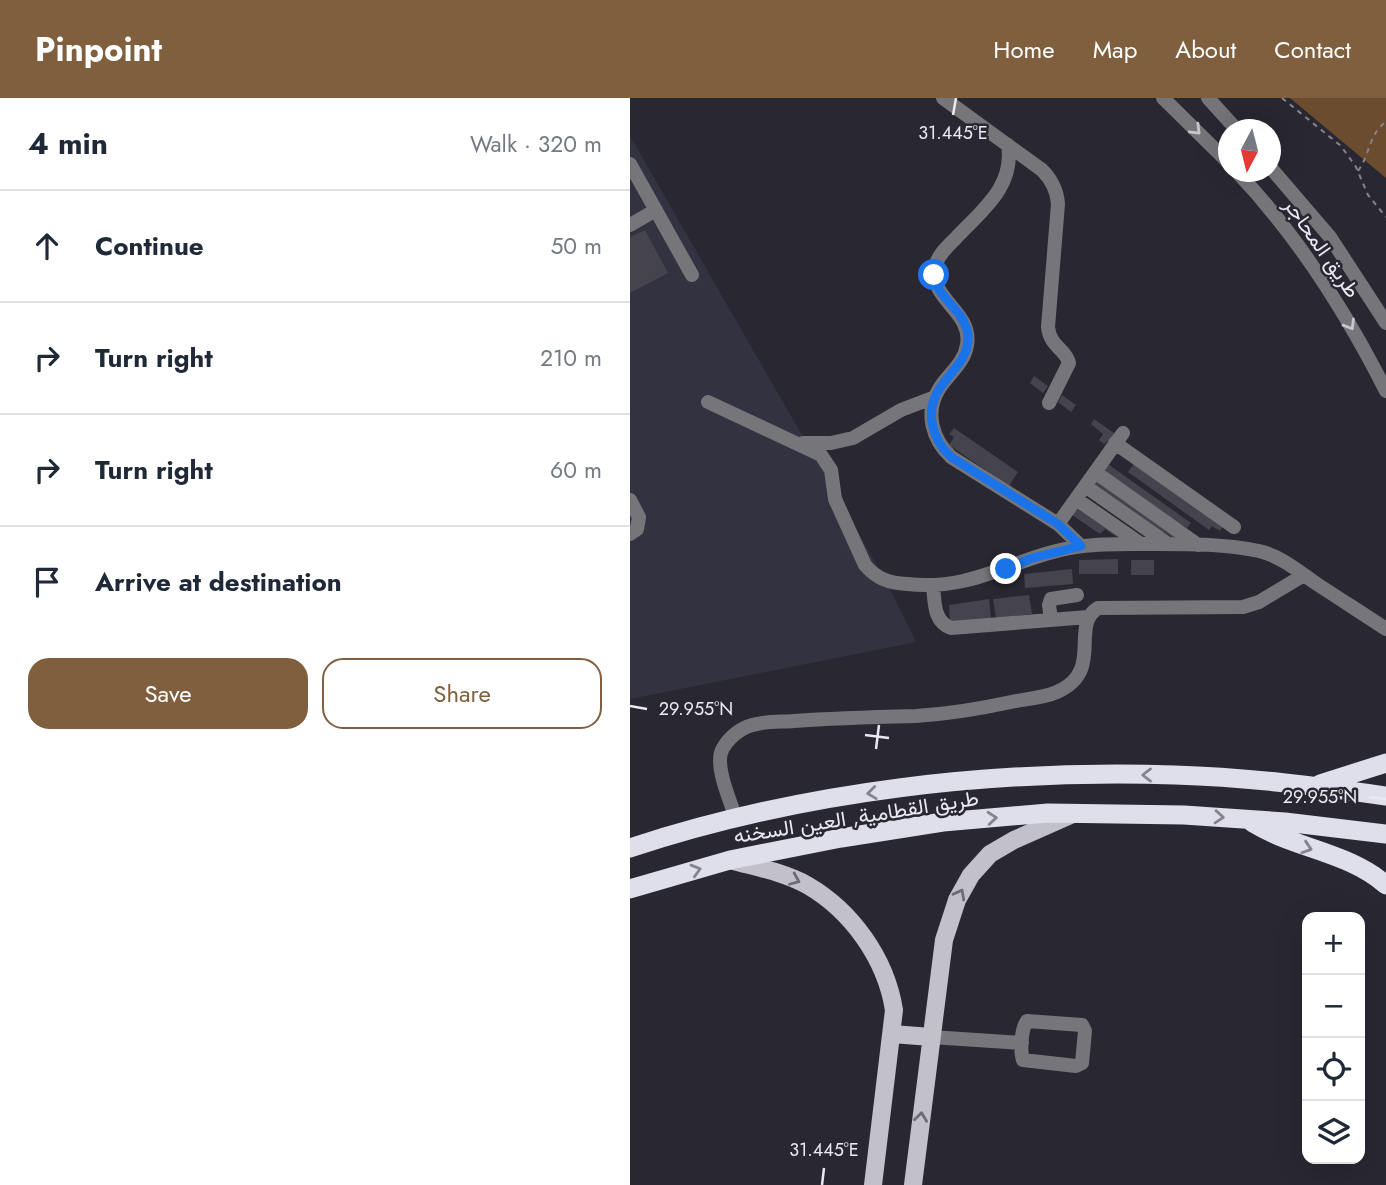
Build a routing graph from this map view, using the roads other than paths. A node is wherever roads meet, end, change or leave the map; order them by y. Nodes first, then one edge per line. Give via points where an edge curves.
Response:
1 (943, 98) edge
2 (1163, 98) edge
3 (1208, 98) edge
4 (1227, 119) edge
5 (1008, 145) junction
6 (1218, 152) edge
7 (630, 164) edge
8 (1281, 180) edge
9 (1246, 182) edge
10 (656, 210) junction
11 (630, 225) edge
12 (692, 275) dead end
13 (1386, 323) edge
14 (1386, 391) edge
15 (935, 397) junction
16 (708, 402) dead end
17 (1049, 403) dead end
18 (797, 443) junction
19 (1095, 472) junction
20 (1085, 486) junction
21 (630, 499) edge
22 (1076, 499) junction
23 (1058, 524) junction
24 (1234, 527) dead end
25 (630, 534) edge
26 (1142, 544) junction
27 (1168, 544) junction
28 (1198, 545) junction
29 (1081, 546) junction
30 (1304, 575) junction
31 (933, 586) junction
32 (1077, 595) dead end
33 (1088, 617) junction
34 (1051, 620) junction
35 (1386, 629) edge
36 (1386, 763) edge
37 (1314, 786) junction
38 (1386, 796) edge
39 (1076, 812) junction
40 (736, 819) junction
41 (1246, 819) junction
42 (1386, 834) edge
43 (630, 848) edge
44 (730, 860) junction
45 (1386, 884) edge
46 (630, 889) edge
47 (892, 1034) junction
48 (931, 1037) junction
49 (1022, 1043) junction
50 (873, 1185) edge
51 (913, 1185) edge

1 - 5 street
2 -> 6 street
3 - 4 street
5 - 15 street via 1009,167 1002,187 935,267 935,283 961,316 968,339 960,363
5 - 17 street via 1047,175 1057,198 1048,327 1052,343 1069,363
7 - 10 street
8 - 13 street, طريق المحاجر via 1330,237
9 -> 14 street, طريق المحاجر via 1316,272
10 - 11 street
10 - 12 street
15 - 18 street via 901,410 853,438
15 - 23 street via 932,425 944,451
16 - 18 street
18 - 31 street via 828,464 835,499 871,572 894,583
19 - 20 street
19 - 24 street via 1119,438
19 - 28 street
20 - 22 street
20 - 27 street
21 - 25 street via 639,517 637,529
22 - 23 street
22 - 26 street
23 - 29 street
26 - 27 street
26 - 29 street
27 - 28 street
28 - 30 street via 1267,553
29 - 31 street via 976,579
30 - 33 street via 1259,603 1243,607 1105,606
30 - 35 street
31 - 34 street via 937,616 951,628
32 - 34 street via 1051,599
33 - 34 street
33 - 40 street via 1083,667 1072,682 1056,692 948,713 757,724 740,730 723,748 719,761
36 - 37 highway
37 - 38 highway, طريق القطامية, العين السخنه
37 -> 40 highway, طريق القطامية, العين السخنه via 1174,775 1063,775 853,795
39 -> 41 highway, طريق القطامية, العين السخنه
44 -> 39 highway, طريق القطامية, العين السخنه via 943,822
48 -> 39 main road via 944,940 963,887 1001,846
40 - 43 highway, طريق القطامية, العين السخنه
41 - 42 highway, طريق القطامية, العين السخنه
41 -> 45 highway via 1282,839 1350,862
46 -> 44 highway, طريق القطامية, العين السخنه
44 -> 47 main road via 805,884 854,925 886,980 894,1010
47 - 48 main road
47 - 50 main road
48 - 49 street
51 -> 48 main road
49 - 49 street via 1026,1062 1079,1066 1085,1028 1027,1021

